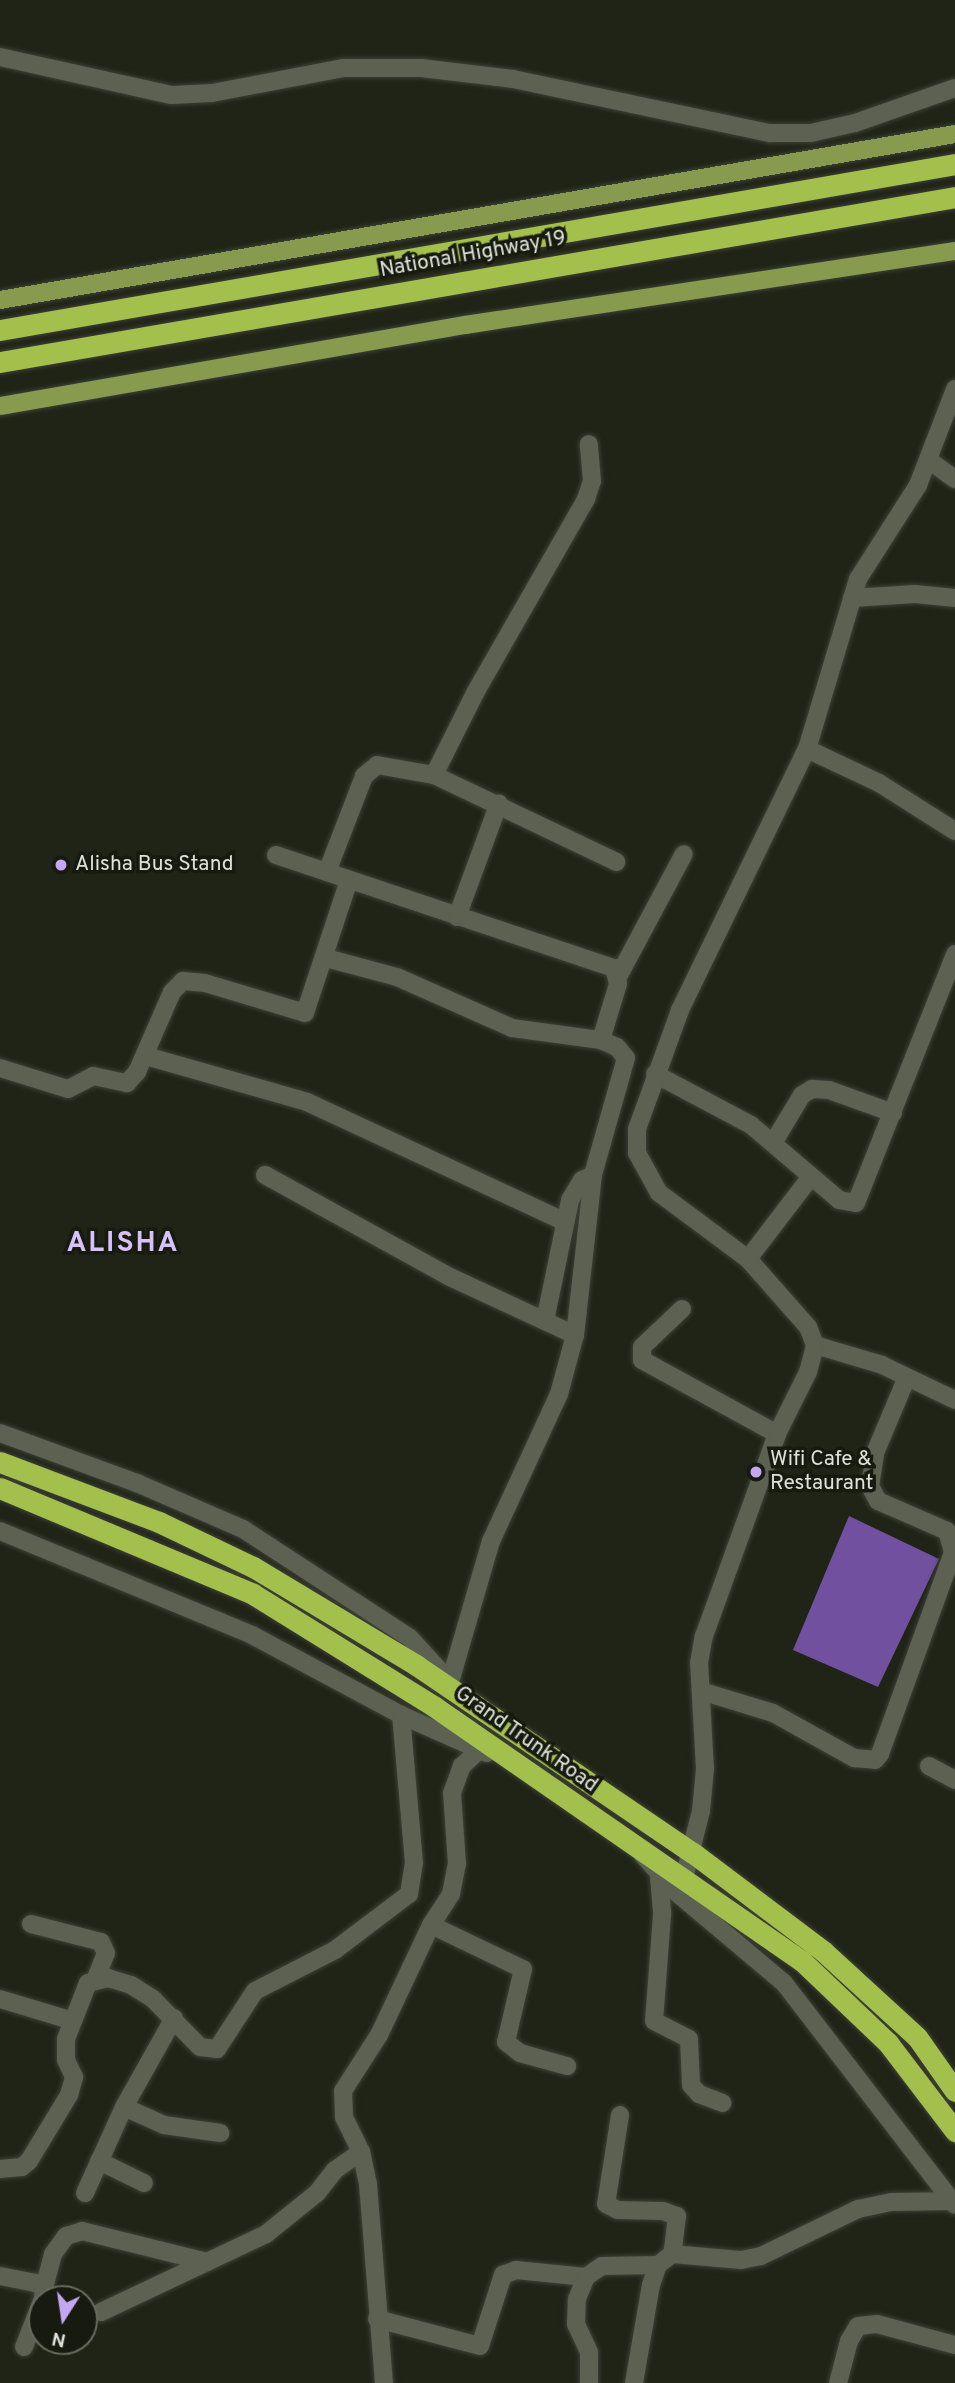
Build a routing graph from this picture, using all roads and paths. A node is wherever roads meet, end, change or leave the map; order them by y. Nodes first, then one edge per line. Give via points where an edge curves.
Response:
1 (0, 57) edge
2 (955, 88) edge
3 (955, 134) edge
4 (954, 164) edge
5 (953, 197) edge
6 (955, 251) edge
7 (0, 300) edge
8 (0, 330) edge
9 (0, 362) edge
10 (955, 389) edge
11 (0, 406) edge
12 (589, 444) dead end
13 (930, 461) junction
14 (955, 479) edge
15 (852, 598) junction
16 (955, 598) edge
17 (807, 749) junction
18 (434, 775) junction
19 (499, 803) junction
20 (955, 831) edge
21 (684, 854) dead end
22 (276, 855) dead end
23 (616, 862) dead end
24 (327, 872) junction
25 (349, 880) junction
26 (457, 917) junction
27 (955, 954) edge
28 (326, 958) junction
29 (619, 975) junction
30 (601, 1040) junction
31 (146, 1056) junction
32 (0, 1068) edge
33 (655, 1074) junction
34 (893, 1113) junction
35 (773, 1143) junction
36 (265, 1175) dead end
37 (593, 1175) junction
38 (810, 1178) junction
39 (566, 1222) junction
40 (748, 1259) junction
41 (682, 1309) dead end
42 (545, 1321) junction
43 (575, 1335) junction
44 (815, 1345) junction
45 (907, 1377) junction
46 (955, 1400) edge
47 (0, 1433) edge
48 (777, 1434) junction
49 (0, 1462) edge
50 (0, 1489) edge
51 (0, 1531) edge
52 (450, 1682) junction
53 (701, 1691) junction
54 (467, 1700) junction
55 (401, 1715) junction
56 (479, 1750) junction
57 (929, 1766) dead end
58 (528, 1772) junction
59 (955, 1780) edge
60 (634, 1844) junction
61 (693, 1853) junction
62 (659, 1877) junction
63 (684, 1878) junction
64 (31, 1924) dead end
65 (430, 1925) junction
66 (96, 1978) junction
67 (0, 1999) edge
68 (174, 2018) junction
69 (73, 2021) junction
70 (568, 2066) dead end
71 (955, 2091) edge
72 (722, 2103) dead end
73 (124, 2107) junction
74 (620, 2115) dead end
75 (955, 2131) edge
76 (220, 2133) dead end
77 (361, 2152) junction
78 (99, 2161) junction
79 (0, 2169) edge
80 (144, 2183) dead end
81 (85, 2193) dead end
82 (954, 2203) edge
83 (665, 2259) junction
84 (207, 2262) junction
85 (0, 2276) edge
86 (586, 2277) junction
87 (46, 2285) edge
88 (28, 2289) edge
89 (101, 2312) dead end
90 (377, 2319) junction
91 (28, 2336) edge
92 (955, 2345) edge
93 (24, 2347) dead end
94 (383, 2383) edge
95 (589, 2383) edge
96 (634, 2383) edge
97 (838, 2383) edge

1 - 2 street via 172,95 212,93 343,68 421,68 513,79 770,133 811,133 855,123
3 - 7 main road
4 - 8 highway
5 - 9 highway, National Highway 19
6 - 11 main road via 465,326
10 - 13 street
12 - 18 street via 592,481 586,499 475,693
13 - 14 street
13 - 15 street via 906,508 872,553
15 - 16 street via 915,594
15 - 17 street
17 - 20 street via 879,783
17 - 33 street via 680,1010
18 - 19 street
18 - 24 street via 389,765 369,768
19 - 23 street
19 - 26 street
21 - 29 street
22 - 24 street
24 - 25 street
25 - 26 street
25 - 28 street
26 - 29 street via 601,963
27 - 34 street
28 - 30 street via 397,977 512,1028
28 - 31 street via 310,1008 300,1014 205,983 183,981 172,992
29 - 30 street
30 - 37 street via 617,1047 626,1058
31 - 32 street via 127,1083 93,1076 74,1089
31 - 39 street via 307,1102
33 - 35 street via 751,1125
33 - 40 street via 637,1129 637,1153 646,1174 659,1193
34 - 35 street via 829,1090 813,1089 802,1094
34 - 38 street via 856,1203 839,1200
35 - 38 street
36 - 42 street via 450,1277
37 - 39 street via 576,1188
37 - 43 street
38 - 40 street
39 - 42 street
40 - 44 street via 808,1327
41 - 48 street via 642,1347 642,1360
42 - 43 street
43 - 52 street via 559,1394 491,1541
44 - 45 street
44 - 48 street via 808,1373
45 - 46 street
45 - 53 street via 876,1453 870,1486 878,1501 947,1531 953,1552 880,1754 875,1760 854,1758 773,1713
47 - 52 street via 243,1528 410,1638
48 - 53 street via 704,1636 699,1663
49 - 54 highway, Grand Trunk Road via 159,1522 253,1567 349,1622
50 - 58 highway, Grand Trunk Road via 253,1594 335,1642
51 - 55 street via 252,1635
52 - 54 street
53 - 61 street via 705,1769
54 - 61 highway, Grand Trunk Road
55 - 56 street
55 - 68 street via 414,1863 409,1894 335,1950 255,1991 217,2049 200,2047
56 - 58 street
56 - 65 street via 455,1778 456,1880
57 - 59 street
58 - 60 highway, Grand Trunk Road
60 - 62 street
60 - 63 highway, Grand Trunk Road
61 - 63 street
61 - 71 highway, Grand Trunk Road via 823,1951 887,2006 917,2037
62 - 72 street via 662,1926 654,2021 689,2039 691,2085
62 - 82 street via 784,1983
63 - 75 highway, Grand Trunk Road via 802,1961 851,2005 920,2081
64 - 66 street via 102,1942 106,1953
65 - 70 street via 523,1969 506,2042 520,2053
65 - 77 street via 398,2000 343,2091 344,2117
66 - 68 street via 131,1985
66 - 69 street via 82,1994
67 - 69 street
68 - 73 street
69 - 79 street via 64,2050 74,2077 69,2095 29,2161 22,2167
73 - 76 street via 164,2125
73 - 78 street
74 - 83 street via 606,2204 618,2210 663,2211 677,2216
77 - 84 street via 335,2170 294,2214
77 - 90 street
78 - 80 street
78 - 81 street
82 - 83 street via 891,2202 858,2209 761,2256 741,2260
83 - 86 street via 601,2266
83 - 96 street
84 - 87 street via 82,2231 66,2236 53,2254
84 - 89 street
85 - 88 street
86 - 90 street via 516,2270 503,2275 480,2346
86 - 95 street via 577,2299 576,2324 589,2352
90 - 94 street
91 - 93 street
92 - 97 street via 877,2324 858,2326 849,2341

